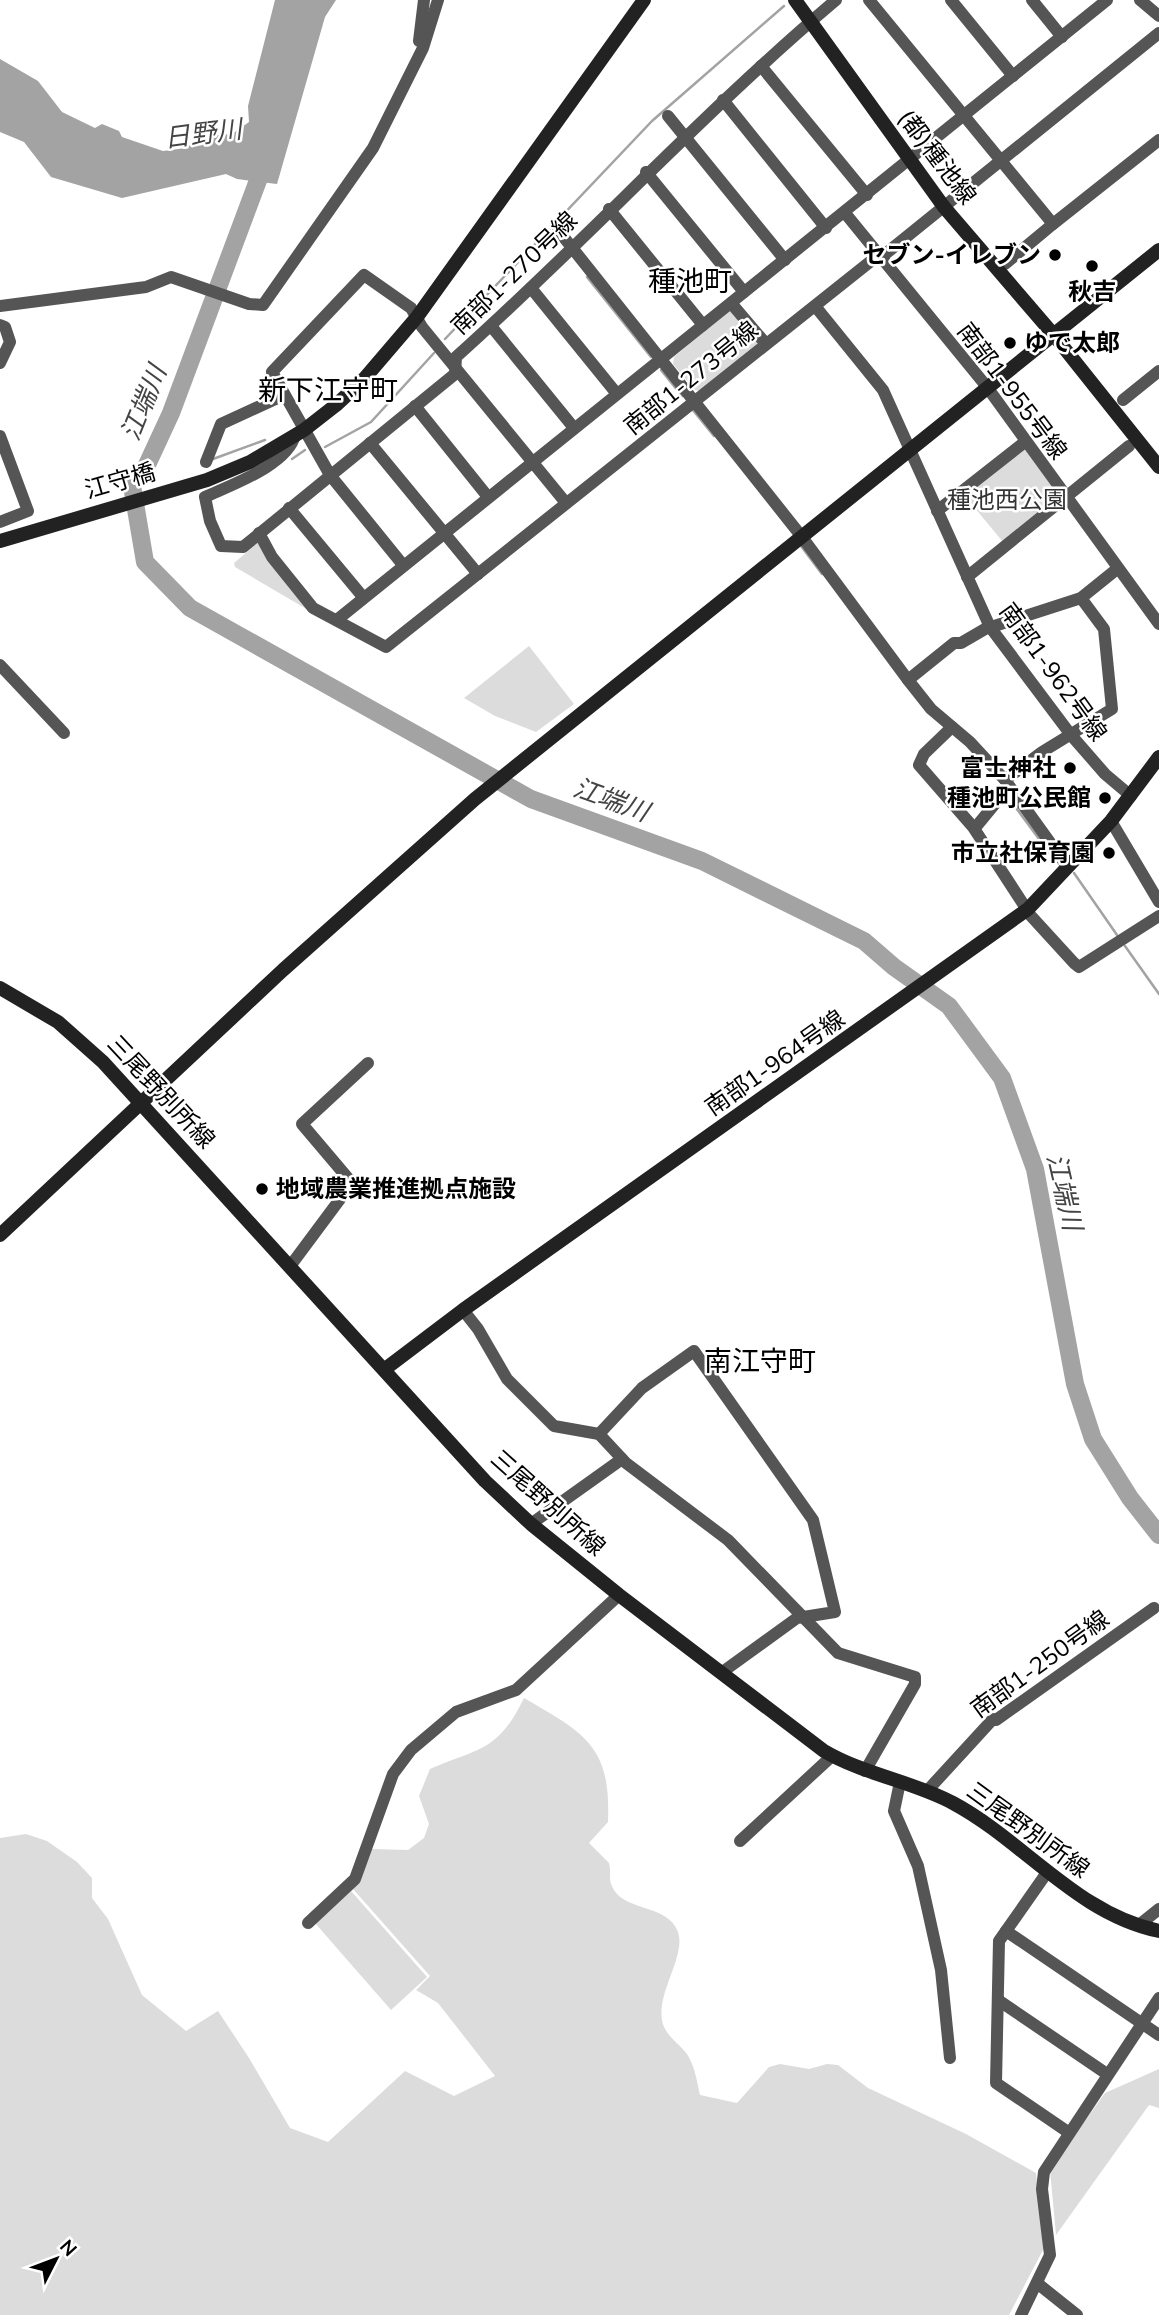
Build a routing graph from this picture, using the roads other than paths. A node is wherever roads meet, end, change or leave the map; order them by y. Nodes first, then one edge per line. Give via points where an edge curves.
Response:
1 (424, 0) edge
2 (438, 0) edge
3 (644, 0) edge
4 (795, 0) edge
5 (836, 0) edge
6 (869, 0) edge
7 (951, 0) edge
8 (1032, 0) edge
9 (1107, 0) edge
10 (1140, 0) edge
11 (1159, 16) edge
12 (811, 21) junction
13 (1159, 33) edge
14 (1062, 37) junction
15 (415, 64) junction
16 (761, 66) junction
17 (1013, 76) junction
18 (723, 100) junction
19 (668, 116) dead end
20 (963, 117) junction
21 (684, 135) junction
22 (1159, 140) edge
23 (909, 160) junction
24 (1000, 162) junction
25 (646, 172) junction
26 (867, 195) junction
27 (944, 207) junction
28 (610, 209) junction
29 (845, 213) junction
30 (1053, 224) junction
31 (825, 228) junction
32 (558, 230) dead end
33 (572, 247) junction
34 (1159, 250) edge
35 (879, 255) junction
36 (785, 260) junction
37 (1004, 264) dead end
38 (531, 288) junction
39 (744, 292) junction
40 (731, 303) junction
41 (0, 306) edge
42 (815, 306) junction
43 (417, 317) junction
44 (0, 325) edge
45 (491, 326) junction
46 (703, 326) junction
47 (1053, 334) junction
48 (766, 344) junction
49 (662, 359) junction
50 (0, 363) edge
51 (456, 366) junction
52 (1159, 370) edge
53 (987, 387) junction
54 (617, 394) junction
55 (284, 395) junction
56 (1123, 400) dead end
57 (695, 401) junction
58 (415, 406) junction
59 (574, 428) junction
60 (299, 433) junction
61 (0, 436) edge
62 (1026, 441) junction
63 (370, 443) junction
64 (1129, 446) dead end
65 (909, 450) junction
66 (2, 452) edge
67 (206, 462) dead end
68 (533, 462) junction
69 (1159, 467) edge
70 (330, 475) junction
71 (488, 497) junction
72 (1066, 497) junction
73 (566, 503) junction
74 (289, 508) junction
75 (937, 511) junction
76 (0, 522) edge
77 (258, 533) junction
78 (444, 533) junction
79 (802, 537) junction
80 (0, 541) edge
81 (403, 565) junction
82 (1117, 569) junction
83 (478, 574) junction
84 (967, 577) junction
85 (363, 597) junction
86 (1081, 598) junction
87 (338, 619) junction
88 (1159, 624) edge
89 (990, 627) junction
90 (0, 665) edge
91 (908, 680) junction
92 (952, 727) junction
93 (64, 733) dead end
94 (1071, 735) junction
95 (1157, 765) edge
96 (1007, 784) junction
97 (1131, 796) junction
98 (1111, 821) junction
99 (975, 828) junction
100 (1068, 866) junction
101 (1159, 902) edge
102 (1028, 909) junction
103 (1159, 916) edge
104 (0, 988) edge
105 (368, 1063) dead end
106 (141, 1104) junction
107 (0, 1236) edge
108 (291, 1265) junction
109 (463, 1310) junction
110 (385, 1369) junction
111 (599, 1434) junction
112 (622, 1459) junction
113 (531, 1524) junction
114 (619, 1595) junction
115 (1154, 1608) dead end
116 (801, 1616) junction
117 (721, 1673) junction
118 (832, 1756) junction
119 (865, 1771) junction
120 (900, 1782) junction
121 (927, 1791) junction
122 (740, 1840) dead end
123 (1048, 1871) junction
124 (1159, 1912) edge
125 (308, 1923) dead end
126 (1139, 1925) junction
127 (1006, 1931) junction
128 (1159, 1931) edge
129 (1159, 1998) edge
130 (998, 2000) junction
131 (1142, 2023) junction
132 (1159, 2035) edge
133 (950, 2058) dead end
134 (1107, 2074) junction
135 (1068, 2132) junction
136 (1037, 2283) junction
137 (1021, 2315) edge
138 (1077, 2315) edge

1 - 15 street
2 - 15 street
3 - 43 street, 江守橋
4 - 12 street, (都)種池線
5 - 12 street, 南部1-270号線
6 - 20 street
7 - 17 street
8 - 14 street
9 - 14 street
10 - 11 street
12 - 16 street, 南部1-270号線
12 - 23 street, (都)種池線
13 - 24 street, 南部1-273号線
14 - 17 street
15 - 41 street via 373,148 263,305 171,276 146,287
16 - 18 street, 南部1-270号線
16 - 26 street
17 - 20 street
18 - 21 street, 南部1-270号線
18 - 31 street
19 - 21 street
20 - 23 street
20 - 24 street
21 - 25 street, 南部1-270号線
21 - 36 street
22 - 30 street
23 - 26 street
23 - 27 street, (都)種池線
24 - 27 street, 南部1-273号線
24 - 30 street
25 - 28 street, 南部1-270号線
25 - 39 street
26 - 29 street
27 - 35 street, 南部1-273号線
27 - 47 street, (都)種池線
28 - 33 street, 南部1-270号線
28 - 46 street
29 - 31 street
29 - 35 street, 南部1-955号線
30 - 37 street
31 - 36 street
32 - 33 street
33 - 38 street, 南部1-270号線
33 - 49 street
34 - 47 street
35 - 42 street, 南部1-273号線
35 - 53 street, 南部1-955号線
36 - 39 street
38 - 45 street, 南部1-270号線
38 - 54 street
39 - 40 street
40 - 46 street
40 - 48 street
42 - 48 street, 南部1-273号線
42 - 65 street, 南部1-962号線 via 883,390
43 - 51 street
43 - 55 street via 364,275 272,372
43 - 60 street, 江守橋 via 364,379
44 - 50 street via 10,342
45 - 51 street, 南部1-270号線 via 456,357
45 - 59 street
46 - 49 street
47 - 53 street
47 - 69 street, (都)種池線
48 - 57 street, 南部1-273号線
49 - 54 street
49 - 57 street
51 - 58 street, 南部1-270号線 via 455,374
51 - 68 street
52 - 56 street
53 - 62 street, 南部1-955号線
53 - 65 street
54 - 59 street
55 - 60 street
55 - 67 street via 222,424
57 - 73 street, 南部1-273号線
57 - 79 street
58 - 63 street, 南部1-270号線
58 - 71 street
59 - 68 street
60 - 70 street
60 - 77 street, 南部1-270号線 via 278,460 205,497 221,546 243,547
60 - 80 street, 江守橋 via 250,462 207,480
61 - 66 street
62 - 72 street, 南部1-955号線
62 - 75 street
63 - 70 street, 南部1-270号線
63 - 78 street
64 - 72 street
65 - 75 street, 南部1-962号線
65 - 79 street
66 - 76 street via 28,511
68 - 71 street
68 - 73 street
70 - 74 street, 南部1-270号線
70 - 81 street
71 - 78 street
72 - 82 street, 南部1-955号線
72 - 84 street
73 - 83 street, 南部1-273号線
74 - 77 street, 南部1-270号線
74 - 85 street
75 - 84 street, 南部1-962号線
77 - 87 street, 南部1-273号線 via 313,608
78 - 81 street
78 - 83 street
79 - 91 street
79 - 106 street via 670,634 397,865
81 - 85 street
82 - 86 street
82 - 88 street, 南部1-955号線
83 - 87 street, 南部1-273号線 via 386,648
84 - 89 street, 南部1-962号線
85 - 87 street
86 - 89 street
86 - 94 street via 1104,629 1112,709
89 - 91 street via 954,643
89 - 94 street, 南部1-962号線
90 - 93 street
91 - 92 street
92 - 96 street
92 - 99 street via 919,765
94 - 96 street via 1019,768
94 - 97 street, 南部1-962号線
95 - 97 street, 南部1-964号線
96 - 99 street
96 - 100 street
97 - 98 street, 南部1-964号線
98 - 100 street, 南部1-964号線
98 - 101 street
99 - 102 street
100 - 102 street, 南部1-964号線
102 - 103 street via 1079,967
102 - 109 street, 南部1-964号線
104 - 106 street, 三尾野別所線 via 79,1038
105 - 108 street via 302,1124 352,1183
106 - 107 street
106 - 108 street, 三尾野別所線
108 - 110 street, 三尾野別所線
109 - 110 street, 南部1-964号線
109 - 111 street via 507,1379 554,1426
110 - 113 street, 三尾野別所線 via 485,1481
111 - 112 street
111 - 116 street via 642,1388 694,1351 813,1520 835,1612
112 - 113 street
112 - 116 street via 728,1540
113 - 114 street, 三尾野別所線
114 - 117 street, 三尾野別所線
114 - 125 street via 516,1690 456,1712 411,1750 393,1774 355,1879
115 - 121 street, 南部1-250号線 via 993,1718
116 - 117 street
116 - 119 street via 838,1653 915,1677
117 - 118 street, 三尾野別所線
118 - 119 street, 三尾野別所線
118 - 122 street
119 - 120 street, 三尾野別所線
120 - 121 street, 三尾野別所線
120 - 133 street via 894,1811 918,1866 941,1969
121 - 123 street, 三尾野別所線 via 975,1816
123 - 126 street, 三尾野別所線 via 1091,1903
123 - 127 street
124 - 126 street
126 - 128 street, 三尾野別所線
127 - 130 street via 999,1941
127 - 131 street
129 - 131 street
130 - 134 street
130 - 135 street via 996,2083
131 - 132 street
131 - 134 street
134 - 135 street
135 - 136 street via 1044,2172 1050,2255
136 - 137 street
136 - 138 street

